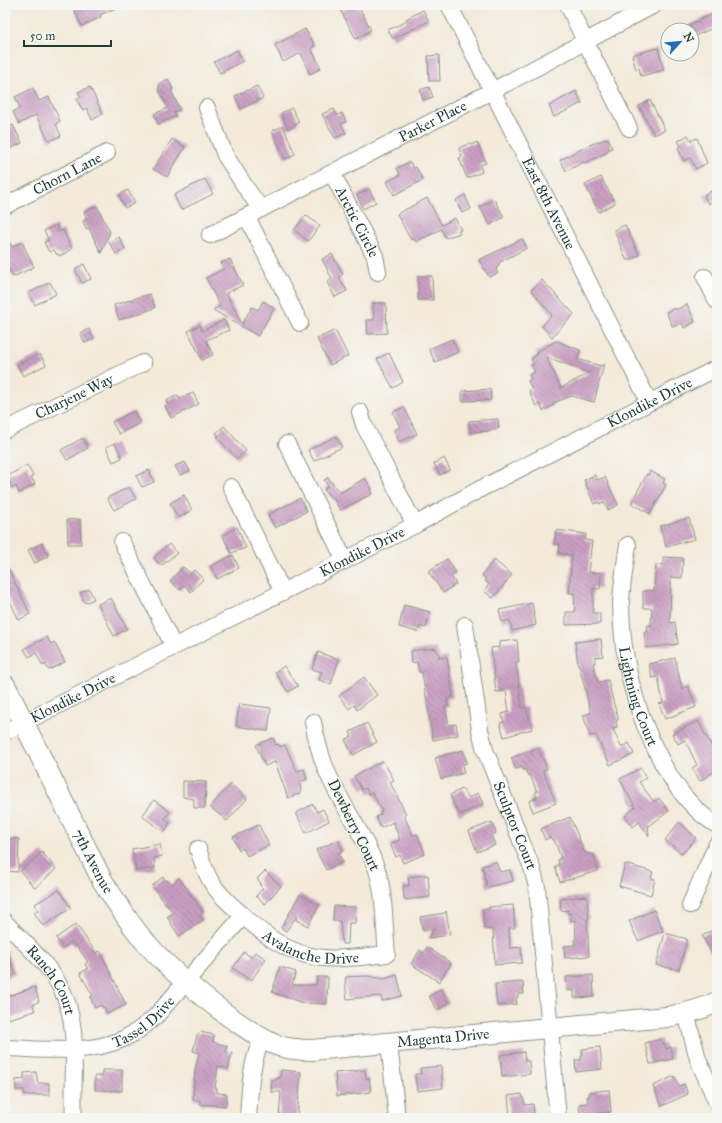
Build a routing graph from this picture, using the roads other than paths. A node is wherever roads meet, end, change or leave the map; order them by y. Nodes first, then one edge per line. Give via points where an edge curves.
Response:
1 (449, 5) edge
2 (568, 5) edge
3 (654, 5) edge
4 (585, 41) junction
5 (492, 91) junction
6 (207, 108) dead end
7 (629, 128) dead end
8 (107, 153) dead end
9 (332, 173) junction
10 (5, 206) edge
11 (254, 213) junction
12 (210, 235) dead end
13 (378, 272) dead end
14 (705, 277) dead end
15 (717, 301) edge
16 (300, 323) dead end
17 (143, 363) dead end
18 (717, 368) edge
19 (649, 402) junction
20 (360, 412) dead end
21 (5, 430) edge
22 (286, 444) dead end
23 (231, 487) dead end
24 (415, 525) junction
25 (122, 542) dead end
26 (628, 545) dead end
27 (345, 561) junction
28 (283, 592) junction
29 (465, 625) dead end
30 (174, 647) junction
31 (5, 685) edge
32 (313, 722) dead end
33 (24, 723) junction
34 (5, 732) edge
35 (717, 825) edge
36 (717, 844) edge
37 (198, 849) dead end
38 (690, 904) dead end
39 (243, 916) junction
40 (5, 922) edge
41 (387, 954) joint
42 (186, 983) junction
43 (717, 1002) edge
44 (686, 1013) junction
45 (549, 1028) junction
46 (262, 1038) junction
47 (389, 1043) junction
48 (5, 1048) edge
49 (73, 1050) junction
50 (717, 1103) edge
51 (74, 1118) edge
52 (248, 1118) edge
53 (397, 1118) edge
54 (558, 1118) edge

1 - 5 street, East 8th Avenue
2 - 4 street
3 - 4 street, Parker Place
4 - 5 street, Parker Place
4 - 7 street
5 - 9 street, Parker Place
5 - 19 street, East 8th Avenue
6 - 11 street via 225,155 246,188
8 - 10 street, Chorn Lane
9 - 11 street, Parker Place
9 - 13 street, Arctic Circle via 375,256
11 - 12 street, Parker Place
11 - 16 street
14 - 15 street
17 - 21 street, Charjene Way
18 - 19 street, Klondike Drive
19 - 24 street, Klondike Drive
20 - 24 street via 364,425
22 - 27 street
23 - 28 street
24 - 27 street, Klondike Drive
25 - 30 street
26 - 35 street, Lightning Court via 621,602 622,634 626,663 637,704 653,746 668,774 689,802
27 - 28 street, Klondike Drive
28 - 30 street, Klondike Drive
29 - 45 street, Sculptor Court via 485,750 532,868 537,888
30 - 33 street, Klondike Drive
31 - 33 main road, 7th Avenue
32 - 41 street, Dewberry Court via 326,770 377,869
33 - 34 street, Klondike Drive
33 - 42 main road, 7th Avenue via 102,880 120,910 141,938
36 - 38 street
37 - 39 street, Avalanche Drive via 204,870 212,884
39 - 41 street, Avalanche Drive via 271,939 304,954 322,958
39 - 42 street, Tassel Drive
40 - 49 street, Ranch Court via 45,965 62,990 69,1008
42 - 46 main road, Magenta Drive
42 - 49 street, Tassel Drive via 142,1028 108,1045
43 - 44 main road, Magenta Drive
44 - 45 main road, Magenta Drive
44 - 50 street via 698,1059
45 - 47 main road, Magenta Drive
45 - 54 street, Sculptor Court
46 - 47 main road, Magenta Drive via 294,1049 312,1050
46 - 52 street via 252,1070
47 - 53 street
48 - 49 street, Tassel Drive
49 - 51 street, Ranch Court

